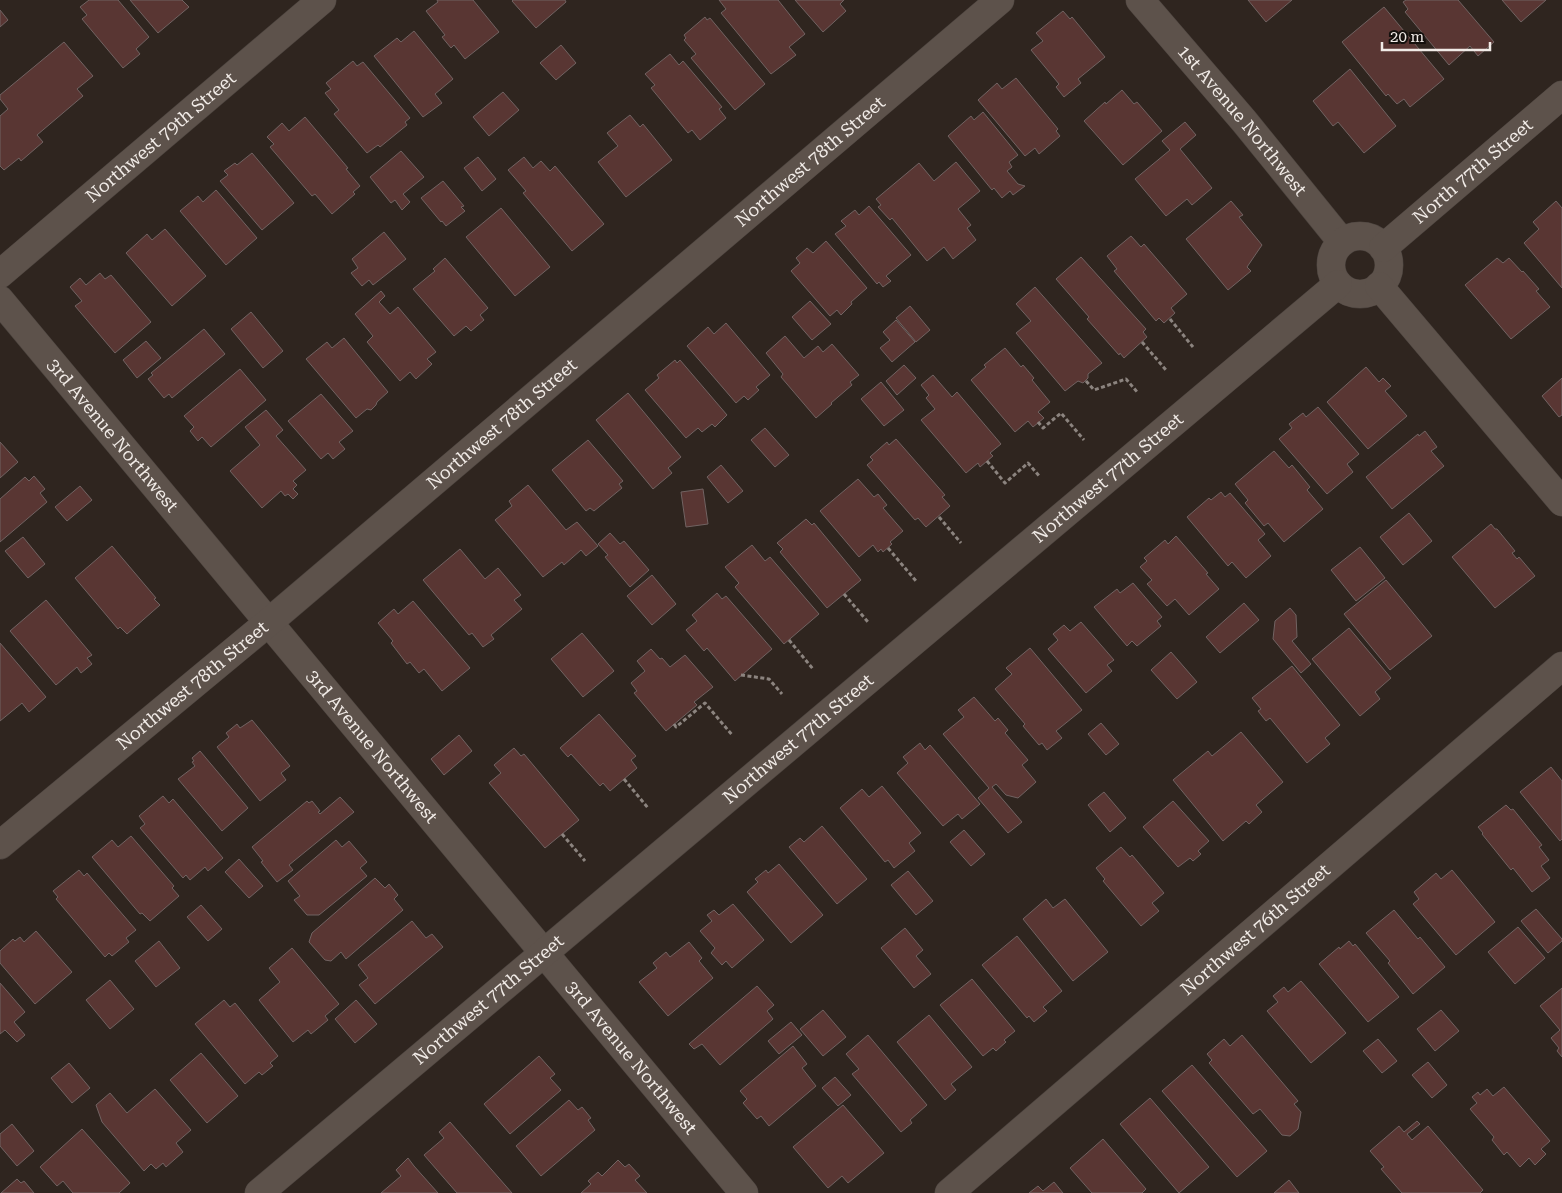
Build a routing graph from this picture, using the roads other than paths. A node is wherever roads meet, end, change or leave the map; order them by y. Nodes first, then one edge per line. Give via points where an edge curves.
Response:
1 (322, 0) edge
2 (1000, 0) edge
3 (1140, 0) edge
4 (1562, 95) edge
5 (1342, 242) junction
6 (1383, 248) junction
7 (0, 274) edge
8 (1338, 284) junction
9 (1379, 286) junction
10 (0, 300) edge
11 (1562, 502) edge
12 (269, 622) junction
13 (1562, 666) edge
14 (0, 845) edge
15 (545, 954) junction
16 (259, 1193) edge
17 (744, 1193) edge
18 (949, 1193) edge

1 - 7 street, Northwest 79th Street
2 - 12 street, Northwest 78th Street
3 - 5 street, 1st Avenue Northwest
4 - 6 street, North 77th Street
5 - 6 street via 1350,237 1369,237
5 - 8 street via 1336,248 1331,266
6 - 9 street via 1389,265
8 - 9 street via 1356,293 1375,290
8 - 15 street, Northwest 77th Street
9 - 11 street
10 - 12 street, 3rd Avenue Northwest
12 - 14 street, Northwest 78th Street
12 - 15 street, 3rd Avenue Northwest
13 - 18 street, Northwest 76th Street
15 - 16 street, Northwest 77th Street
15 - 17 street, 3rd Avenue Northwest

